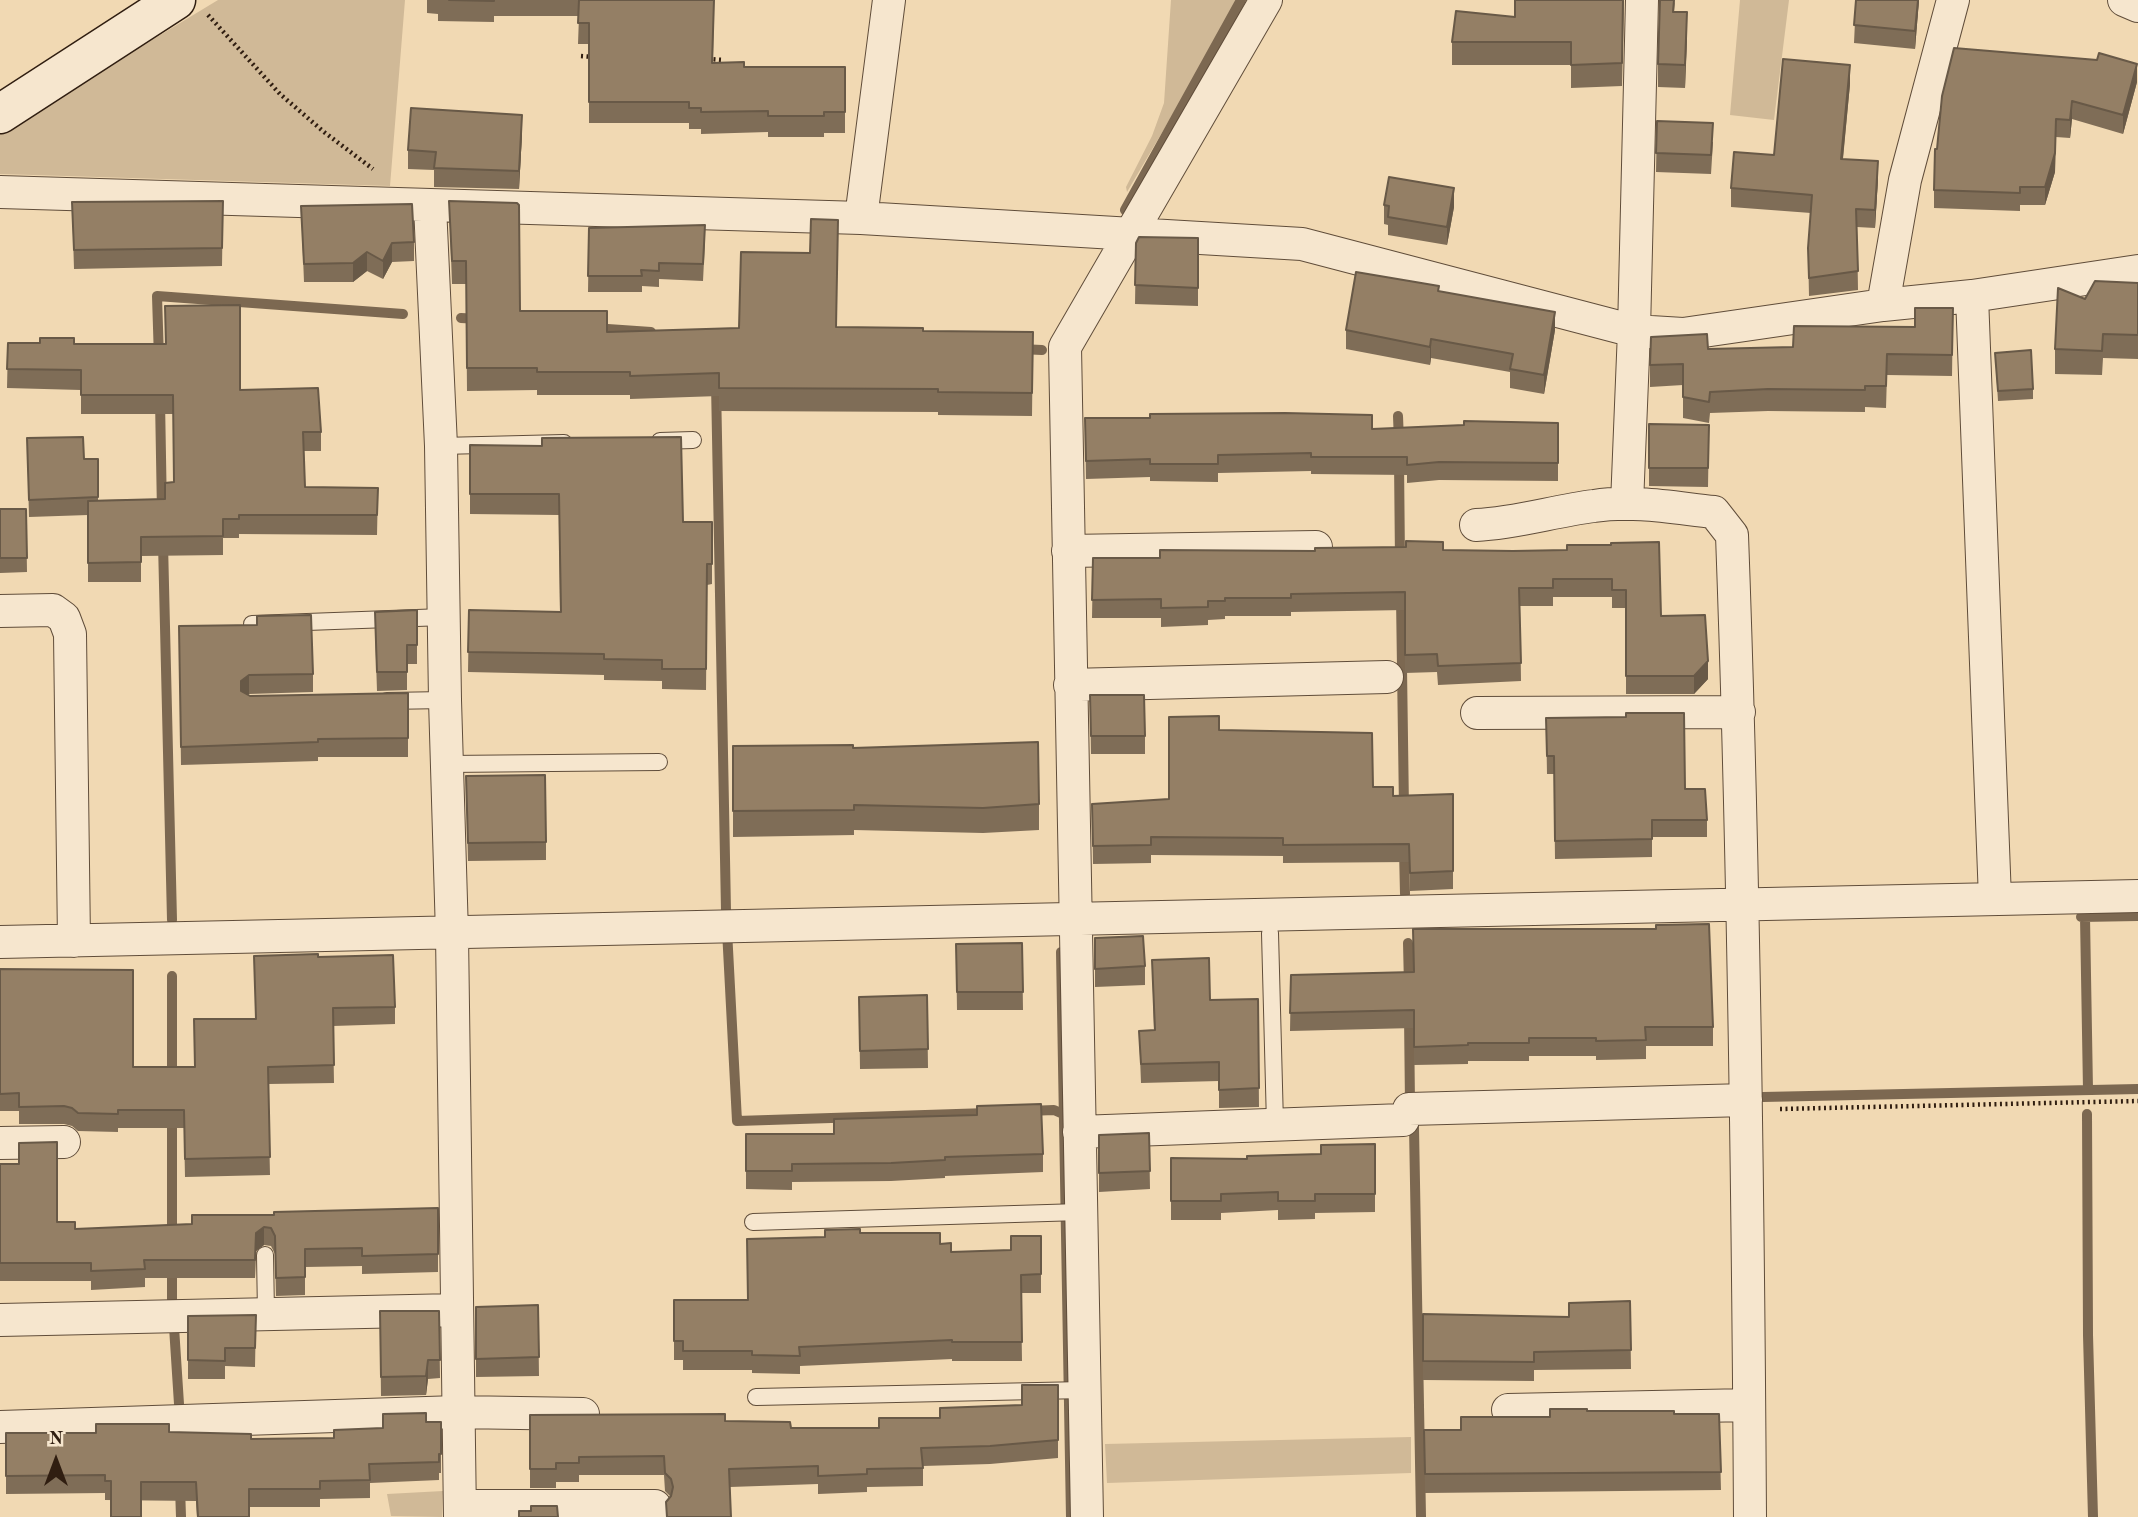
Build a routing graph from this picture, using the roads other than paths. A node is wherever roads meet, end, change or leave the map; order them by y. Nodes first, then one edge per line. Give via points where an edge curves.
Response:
1 (889, 0) edge
2 (1266, 0) edge
3 (1642, 0) edge
4 (1953, 0) edge
5 (2124, 0) edge
6 (2138, 6) edge
7 (192, 7) edge
8 (0, 114) edge
9 (0, 192) edge
10 (430, 206) junction
11 (861, 218) junction
12 (1132, 233) junction
13 (2138, 271) edge
14 (1972, 296) junction
15 (1883, 304) junction
16 (1634, 331) junction
17 (693, 440) dead end
18 (640, 441) edge
19 (587, 443) edge
20 (441, 446) junction
21 (1627, 504) junction
22 (1476, 525) dead end
23 (1316, 547) edge
24 (1068, 551) junction
25 (0, 611) edge
26 (444, 617) junction
27 (252, 624) edge
28 (1387, 677) dead end
29 (1070, 685) junction
30 (444, 700) junction
31 (375, 701) edge
32 (1739, 712) junction
33 (1477, 713) dead end
34 (659, 762) dead end
35 (447, 764) junction
36 (2138, 897) edge
37 (1994, 899) junction
38 (1742, 905) junction
39 (1074, 919) junction
40 (1270, 933) dead end
41 (452, 934) junction
42 (74, 940) junction
43 (0, 942) edge
44 (1747, 1105) junction
45 (1275, 1124) junction
46 (1079, 1132) junction
47 (64, 1142) dead end
48 (0, 1143) edge
49 (1080, 1212) junction
50 (752, 1222) dead end
51 (265, 1255) dead end
52 (456, 1310) junction
53 (266, 1313) junction
54 (0, 1320) edge
55 (1084, 1390) junction
56 (756, 1397) dead end
57 (1749, 1405) junction
58 (1508, 1410) dead end
59 (457, 1412) junction
60 (583, 1414) edge
61 (0, 1427) edge
62 (655, 1506) dead end
63 (460, 1512) edge
64 (1087, 1517) edge
65 (1750, 1517) edge

1 - 11 street via 873,64
2 - 12 street
3 - 16 street
4 - 15 street via 1905,180
5 - 6 street
7 - 8 main road
9 - 10 street
10 - 11 street via 556,200
10 - 20 street
11 - 12 street
12 - 16 street via 1302,244
12 - 24 street via 1065,347 1057,454
13 - 14 street
14 - 15 street
14 - 37 street
15 - 16 street via 1683,334
16 - 21 street
17 - 18 lane
19 - 20 lane
20 - 26 street
21 - 22 street
21 - 32 street via 1714,512 1732,535
23 - 24 street
24 - 29 street
25 - 42 street via 53,610 64,618 70,634
26 - 27 lane
26 - 30 street
28 - 29 street
29 - 39 street
30 - 31 lane
30 - 35 street
32 - 33 street
32 - 38 street
34 - 35 lane
35 - 41 street
36 - 37 street
37 - 38 street
38 - 39 street
38 - 44 street
39 - 41 street
39 - 46 street
40 - 45 lane
41 - 42 street
41 - 52 street
42 - 43 street
44 - 45 street via 1406,1114
44 - 57 street
45 - 46 street
46 - 49 street
47 - 48 street
49 - 50 lane
49 - 55 street
51 - 53 lane
52 - 53 street
52 - 59 street
53 - 54 street
55 - 56 lane
55 - 64 street
57 - 58 street
57 - 65 street
59 - 60 street
59 - 61 street
59 - 63 street
62 - 63 street

